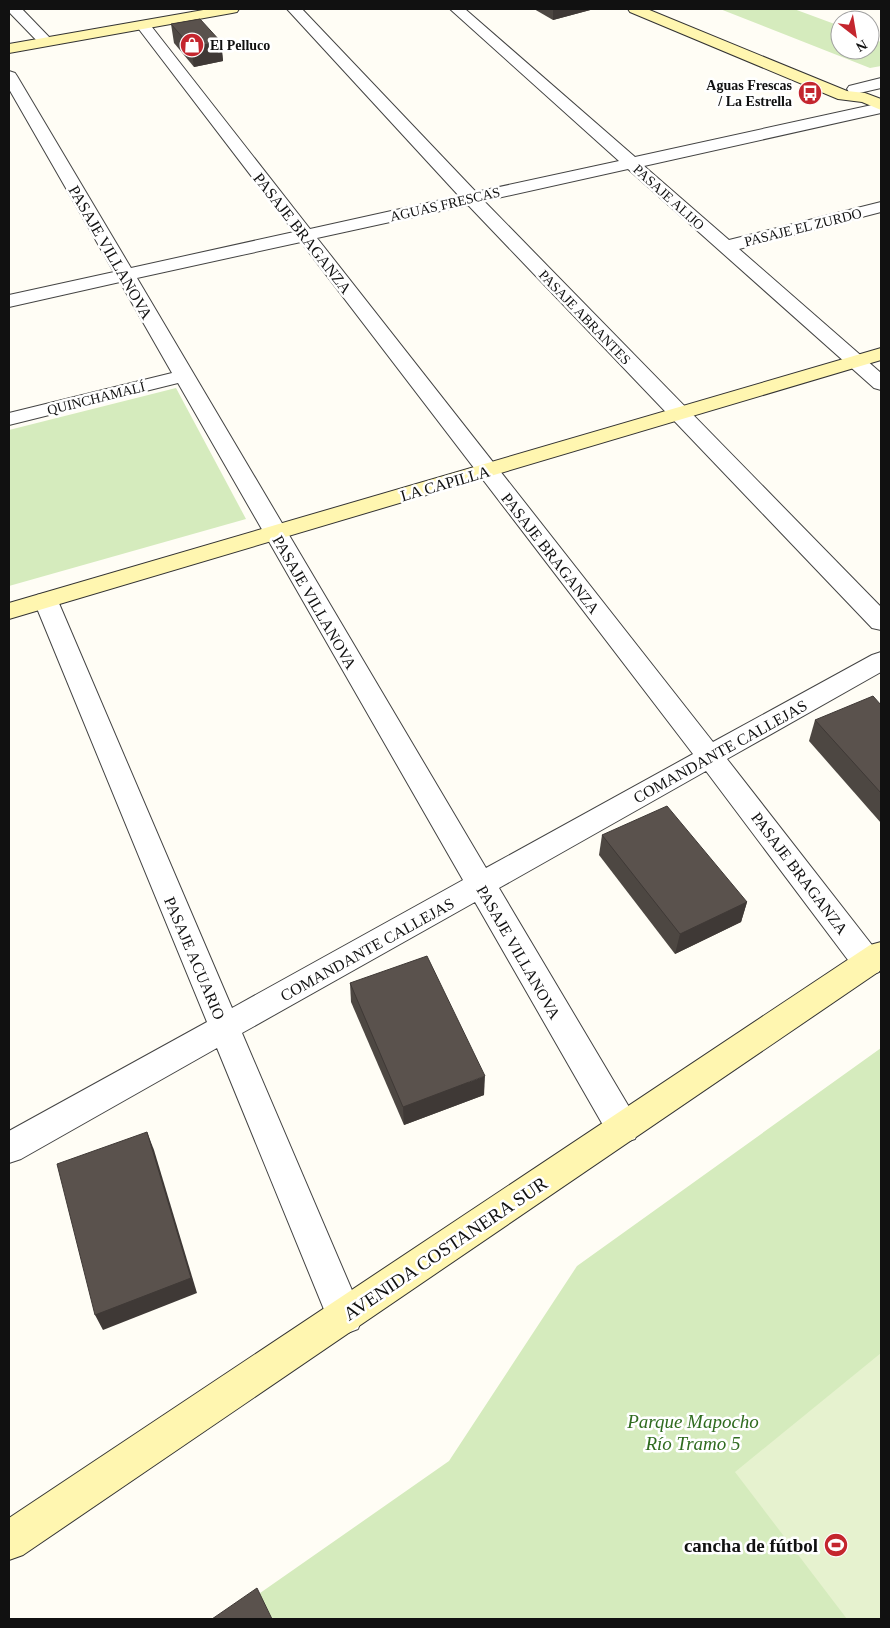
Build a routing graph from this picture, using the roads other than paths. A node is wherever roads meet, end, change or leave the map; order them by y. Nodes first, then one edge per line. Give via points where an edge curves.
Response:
1 (14, 9) edge
2 (232, 9) edge
3 (294, 9) edge
4 (457, 9) edge
5 (635, 9) edge
6 (666, 9) edge
7 (192, 12) edge
8 (143, 25) junction
9 (46, 42) junction
10 (9, 49) edge
11 (9, 76) edge
12 (881, 83) edge
13 (860, 94) junction
14 (881, 106) edge
15 (631, 163) junction
16 (471, 198) junction
17 (881, 207) edge
18 (305, 235) junction
19 (725, 247) junction
20 (125, 275) junction
21 (9, 301) edge
22 (881, 354) edge
23 (855, 362) junction
24 (183, 376) junction
25 (881, 384) edge
26 (678, 414) junction
27 (9, 419) edge
28 (486, 470) junction
29 (275, 533) junction
30 (46, 601) junction
31 (9, 611) edge
32 (881, 622) edge
33 (881, 661) edge
34 (711, 756) junction
35 (480, 885) junction
36 (875, 958) edge
37 (224, 1029) junction
38 (623, 1128) junction
39 (9, 1148) edge
40 (344, 1316) junction
41 (9, 1542) edge

1 - 9 street
2 - 7 main road
3 - 16 street, PASAJE ABRANTES
4 - 15 street, PASAJE ALIJO
5 - 13 main road via 844,96
6 - 13 main road
7 - 8 main road
8 - 9 main road
8 - 18 street, PASAJE BRAGANZA
9 - 10 main road
11 - 20 street, PASAJE VILLANOVA
12 - 13 street
13 - 14 main road
14 - 15 street, AGUAS FRESCAS
15 - 16 street, AGUAS FRESCAS
15 - 19 street, PASAJE ALIJO
16 - 18 street, AGUAS FRESCAS
16 - 26 street, PASAJE ABRANTES
17 - 19 street, PASAJE EL ZURDO
18 - 20 street, AGUAS FRESCAS
18 - 28 street, PASAJE BRAGANZA
19 - 23 street, PASAJE ALIJO
20 - 21 street, AGUAS FRESCAS
20 - 24 street, PASAJE VILLANOVA
22 - 23 main road, LA CAPILLA
23 - 25 street, PASAJE ALIJO
23 - 26 main road, LA CAPILLA
24 - 27 street, QUINCHAMALÍ
24 - 29 street, PASAJE VILLANOVA
26 - 28 main road, LA CAPILLA
26 - 32 street, PASAJE ABRANTES
28 - 29 main road, LA CAPILLA
28 - 34 street, PASAJE BRAGANZA
29 - 30 main road, LA CAPILLA
29 - 35 street, PASAJE VILLANOVA
30 - 31 main road, LA CAPILLA
30 - 37 street, PASAJE ACUARIO
33 - 34 street, COMANDANTE CALLEJAS
34 - 35 street, COMANDANTE CALLEJAS
34 - 36 street, PASAJE BRAGANZA
35 - 37 street, COMANDANTE CALLEJAS
35 - 38 street, PASAJE VILLANOVA
36 - 38 main road, AVENIDA COSTANERA SUR
37 - 39 street, COMANDANTE CALLEJAS
37 - 40 street, PASAJE ACUARIO
38 - 40 main road, AVENIDA COSTANERA SUR
40 - 41 main road, AVENIDA COSTANERA SUR

